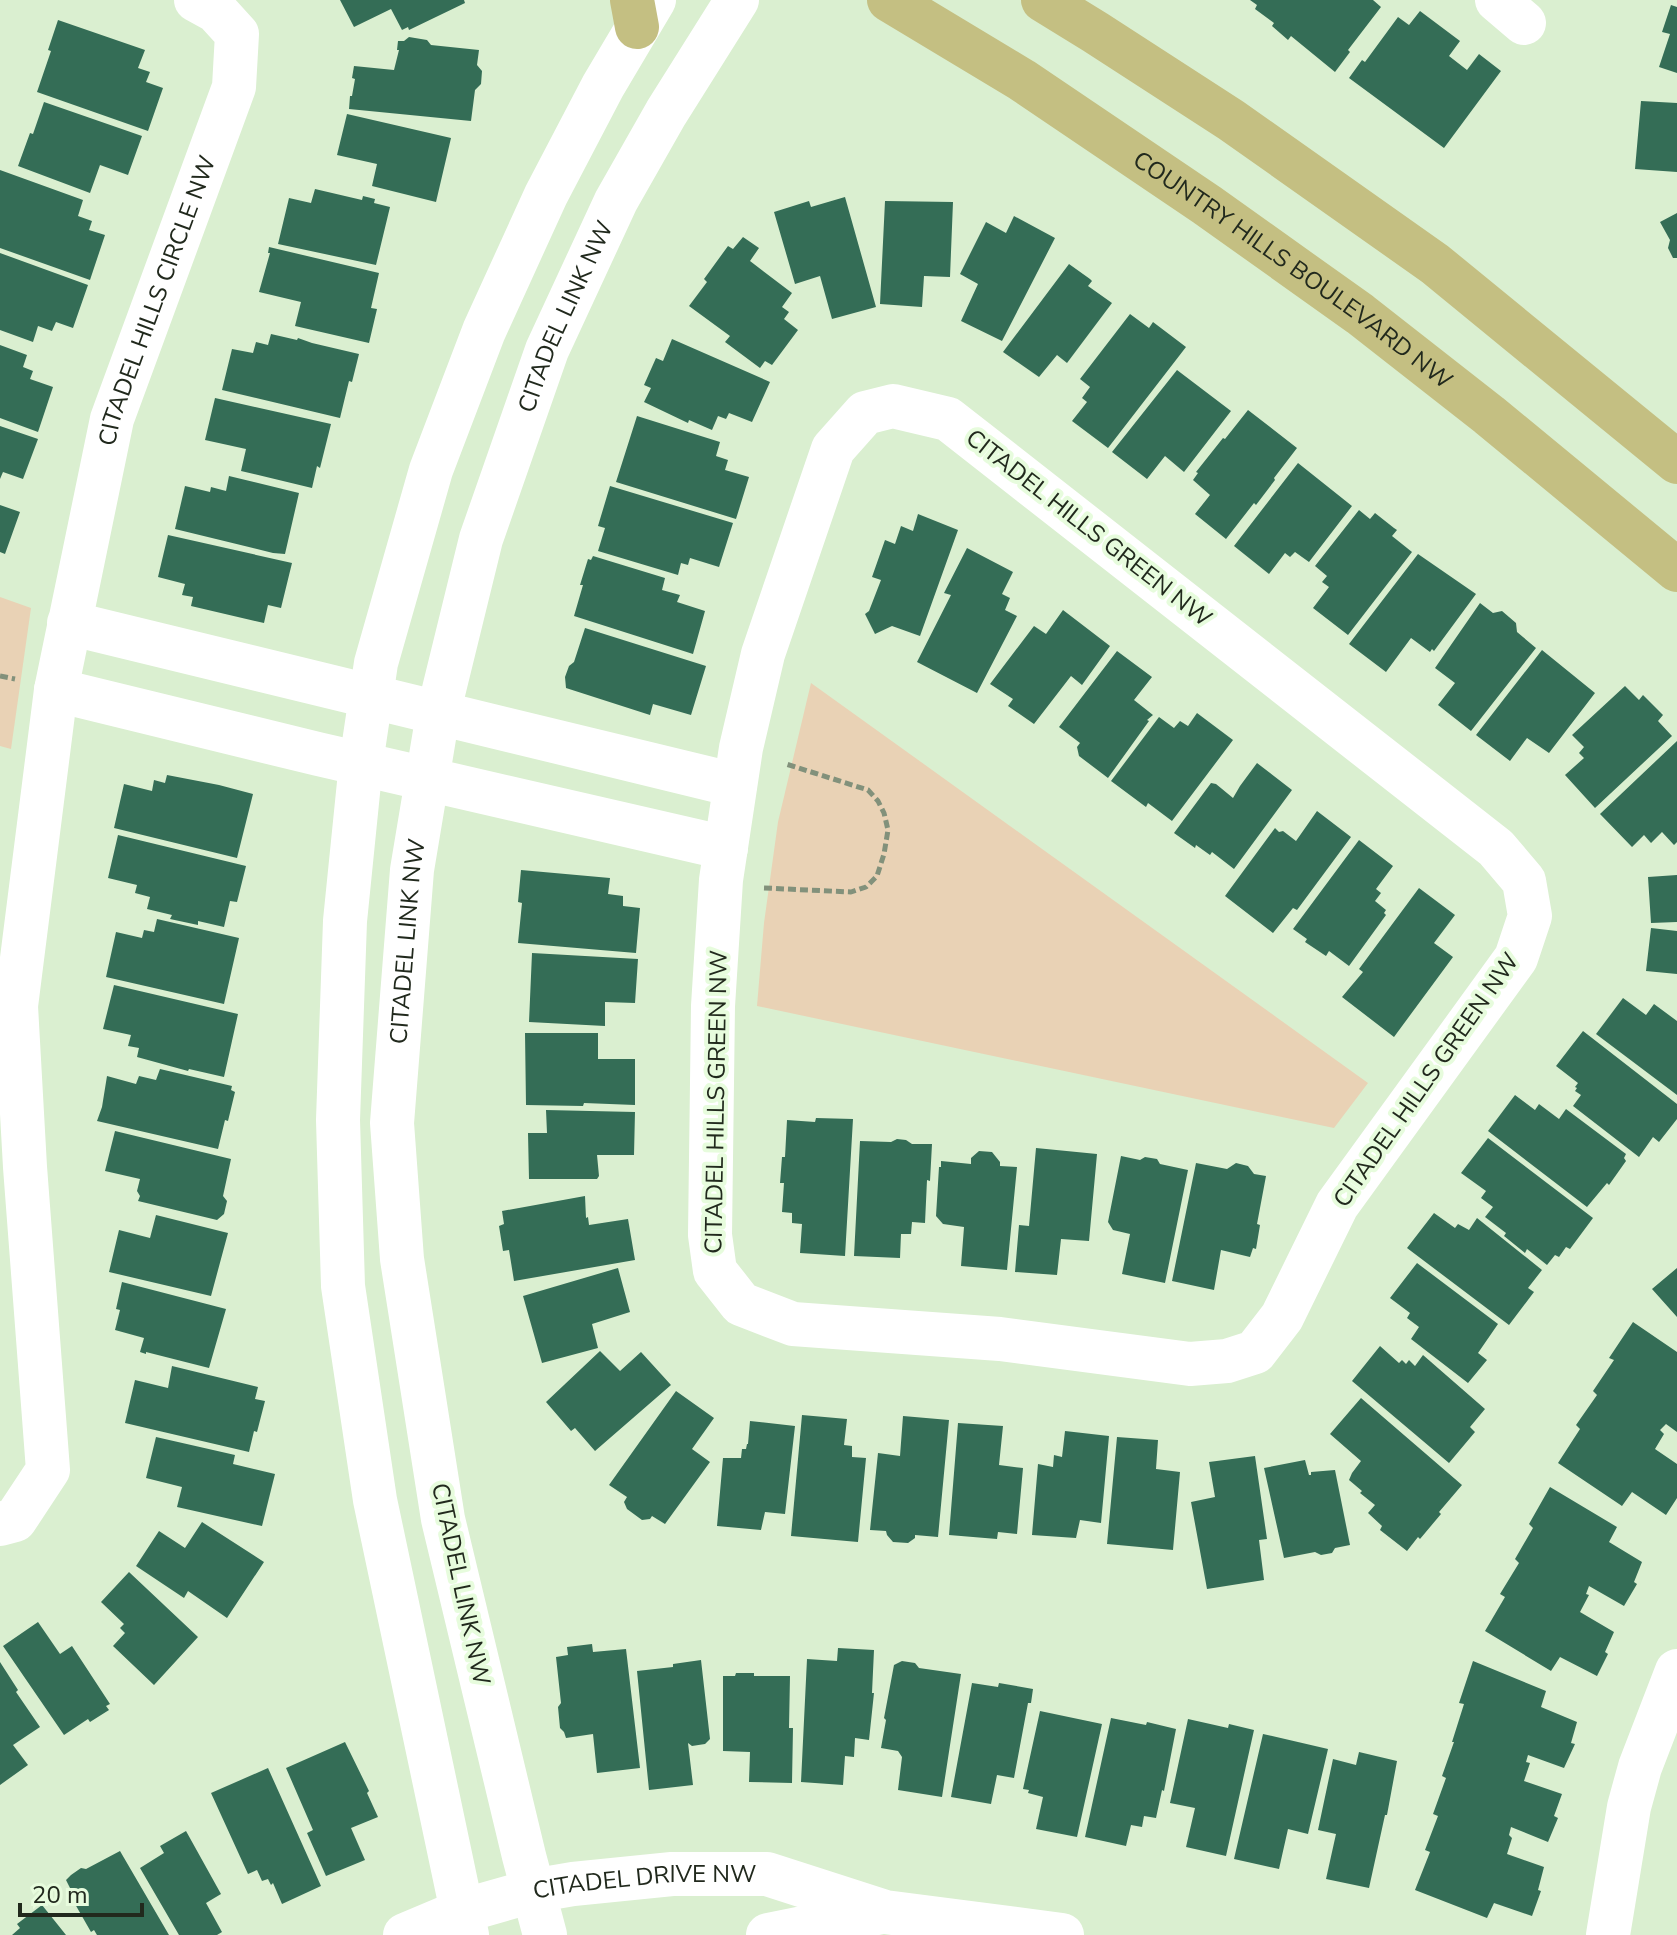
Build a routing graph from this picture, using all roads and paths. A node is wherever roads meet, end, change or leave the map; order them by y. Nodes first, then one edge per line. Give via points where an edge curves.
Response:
1 (196, 0) edge
2 (737, 0) edge
3 (889, 0) edge
4 (1043, 0) edge
5 (1096, 0) edge
6 (641, 9) edge
7 (1231, 120) junction
8 (1677, 462) edge
9 (1677, 570) edge
10 (69, 623) junction
11 (56, 690) junction
12 (370, 697) junction
13 (438, 714) junction
14 (361, 763) junction
15 (786, 764) dead end
16 (428, 779) junction
17 (735, 785) junction
18 (726, 848) junction
19 (764, 888) dead end
20 (8, 1004) edge
21 (0, 1524) edge
22 (1677, 1671) edge
23 (1665, 1746) edge
24 (532, 1891) junction
25 (885, 1912) junction
26 (464, 1923) edge
27 (405, 1935) edge
28 (545, 1935) edge
29 (768, 1935) edge
30 (1062, 1935) edge
31 (1608, 1935) edge

1 - 10 street, CITADEL HILLS CIRCLE NW via 216,11 237,34 234,87 112,419
2 - 13 street, CITADEL LINK NW via 616,201 547,350 481,539
3 - 9 main road, COUNTRY HILLS BOULEVARD NW via 1022,80 1347,305
4 - 7 main road
5 - 7 main road
6 - 12 street via 484,331 431,470
7 - 8 main road via 1435,264
10 - 11 street, CITADEL HILLS CIRCLE NW
10 - 12 street
11 - 14 street
11 - 20 street, CITADEL HILLS CIRCLE NW
12 - 13 street
12 - 14 street
13 - 16 street, CITADEL LINK NW
13 - 17 street
14 - 16 street
14 - 26 street via 345,921 338,1120 343,1286 375,1500
15 - 19 path via 868,790 884,813 884,854 877,876 851,892
16 - 18 street
16 - 24 street, CITADEL LINK NW via 412,870 392,1123 402,1259 443,1519
17 - 18 street, CITADEL HILLS GREEN NW
17 - 18 street, CITADEL HILLS GREEN NW via 763,654 833,449 865,413 893,406 948,419 1496,848 1524,881 1530,916 1516,958 1337,1205 1282,1317 1255,1352 1190,1364 1000,1339 793,1324 741,1304 715,1271 710,1235 713,1006
20 - 21 street, CITADEL HILLS CIRCLE NW via 48,1470 15,1520
22 - 23 street
23 - 31 street via 1640,1767
24 - 25 street, CITADEL DRIVE NW via 672,1874 767,1874
24 - 26 street, CITADEL DRIVE NW
24 - 28 street, CITADEL LINK NW
25 - 29 street, CITADEL DRIVE NW
25 - 30 street, CITADEL DRIVE NW
26 - 27 street, CITADEL DRIVE NW

